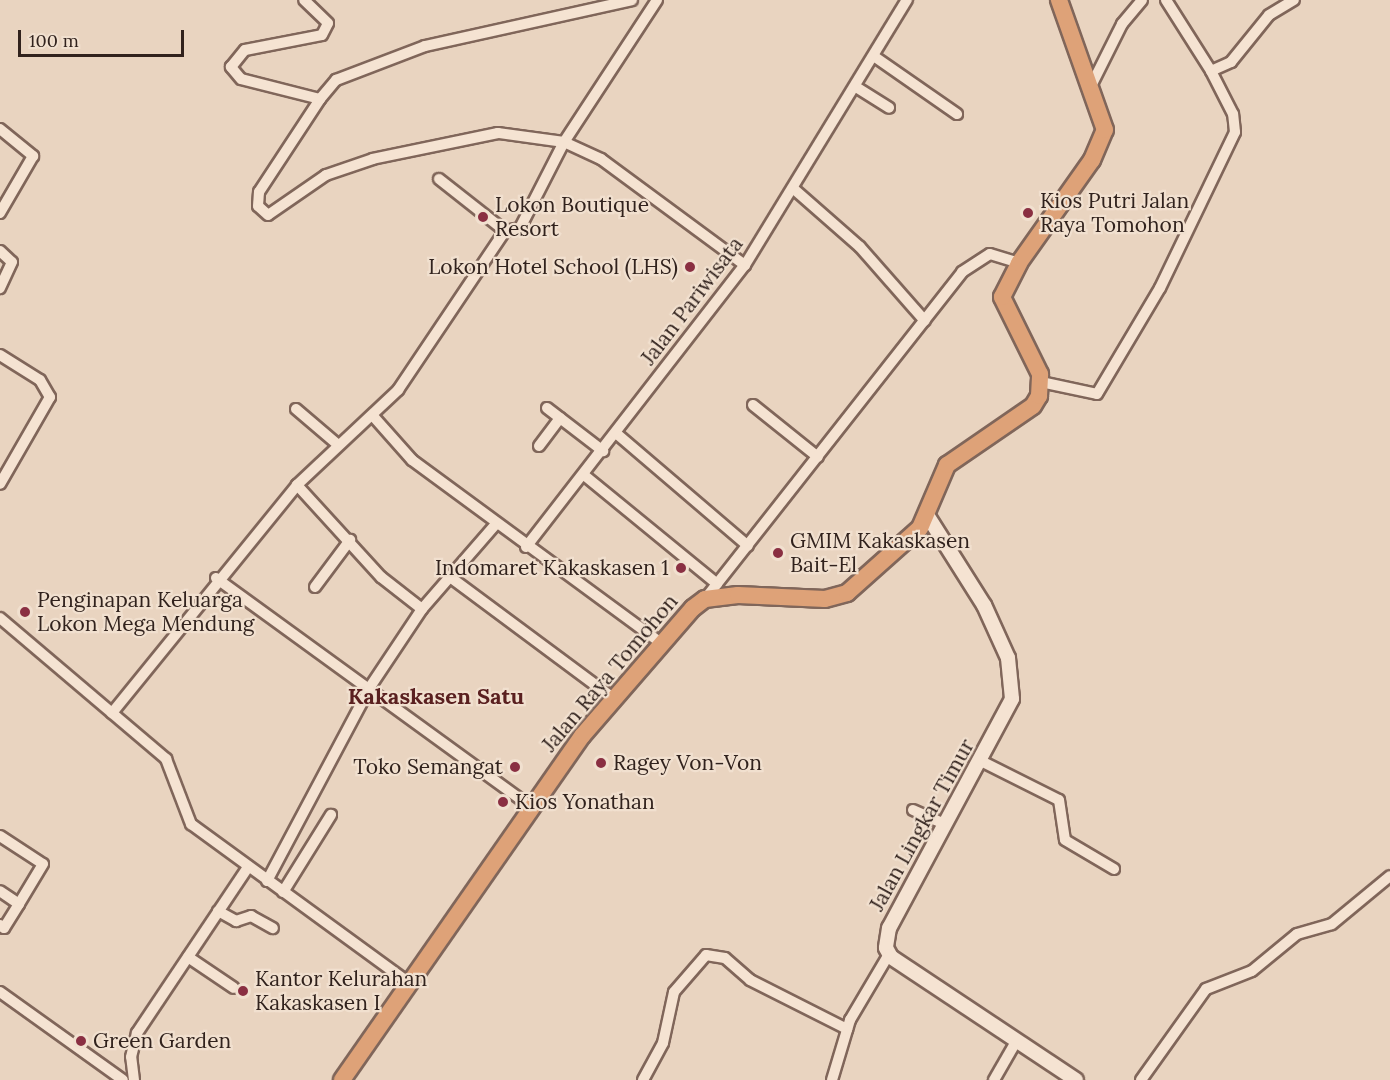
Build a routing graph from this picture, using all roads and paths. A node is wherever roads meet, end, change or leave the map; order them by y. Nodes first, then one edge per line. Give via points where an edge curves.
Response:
1 (304, 0) edge
2 (632, 0) edge
3 (657, 0) edge
4 (907, 0) edge
5 (1059, 0) edge
6 (1142, 0) edge
7 (1166, 0) edge
8 (1294, 0) edge
9 (875, 57) junction
10 (1212, 71) junction
11 (856, 87) junction
12 (1090, 88) junction
13 (320, 99) junction
14 (889, 108) dead end
15 (957, 114) dead end
16 (0, 129) edge
17 (564, 142) junction
18 (439, 179) dead end
19 (795, 190) junction
20 (0, 213) edge
21 (505, 231) junction
22 (0, 251) edge
23 (1019, 263) junction
24 (745, 265) junction
25 (0, 288) edge
26 (925, 321) junction
27 (0, 355) edge
28 (1041, 382) junction
29 (753, 405) dead end
30 (547, 408) dead end
31 (296, 409) dead end
32 (373, 416) junction
33 (560, 418) junction
34 (617, 434) junction
35 (337, 444) junction
36 (538, 446) dead end
37 (603, 451) junction
38 (818, 457) junction
39 (584, 475) junction
40 (0, 484) edge
41 (297, 485) junction
42 (927, 515) junction
43 (495, 525) junction
44 (350, 540) junction
45 (748, 546) junction
46 (526, 547) junction
47 (216, 578) junction
48 (450, 578) junction
49 (717, 584) junction
50 (315, 587) dead end
51 (705, 600) junction
52 (422, 609) junction
53 (1, 622) edge
54 (661, 643) junction
55 (370, 687) junction
56 (614, 699) junction
57 (112, 713) junction
58 (981, 761) junction
59 (530, 806) junction
60 (914, 810) dead end
61 (331, 815) dead end
62 (946, 825) junction
63 (0, 836) edge
64 (248, 867) junction
65 (1114, 869) dead end
66 (1390, 876) edge
67 (267, 881) junction
68 (0, 891) edge
69 (283, 892) junction
70 (19, 904) junction
71 (218, 911) junction
72 (0, 926) edge
73 (273, 928) dead end
74 (889, 954) junction
75 (188, 957) junction
76 (408, 982) junction
77 (234, 988) dead end
78 (0, 992) edge
79 (847, 1029) junction
80 (1017, 1040) junction
81 (123, 1080) edge
82 (134, 1080) edge
83 (342, 1080) edge
84 (643, 1080) edge
85 (832, 1080) edge
86 (994, 1080) edge
87 (1076, 1080) edge
88 (1141, 1080) edge

1 - 13 street via 328,23 322,35 244,50 231,67 241,79
2 - 13 street via 425,46 336,80
3 - 17 street
4 - 9 street, Jalan Pariwisata
5 - 12 highway
6 - 12 street via 1122,24
7 - 10 street
8 - 10 street via 1269,15 1231,62
9 - 11 street, Jalan Pariwisata
9 - 15 street
10 - 28 street via 1233,114 1235,132 1160,288 1097,394
11 - 14 street
11 - 19 street, Jalan Pariwisata
12 - 23 highway via 1103,117 1102,144
13 - 17 street via 259,192 258,206 268,215 326,175 373,159 498,133
16 - 20 street via 33,156
17 - 21 street via 520,228
17 - 24 street via 601,159
18 - 21 street
19 - 24 street, Jalan Pariwisata
19 - 26 street via 860,247
21 - 32 street via 398,390
22 - 25 street via 12,262
23 - 26 street via 1001,254 975,259
23 - 28 highway via 1003,303
24 - 34 street, Jalan Pariwisata
26 - 38 street
27 - 40 street via 40,380 50,398
28 - 42 highway, Jalan Raya Tomohon via 1028,413 947,465
29 - 38 street
30 - 33 street
31 - 35 street
32 - 35 street
32 - 43 street via 411,460
33 - 36 street
33 - 37 street
34 - 37 street, Jalan Pariwisata
34 - 45 street
35 - 41 street
37 - 39 street, Jalan Pariwisata
38 - 45 street
39 - 46 street, Jalan Pariwisata
39 - 49 street
41 - 44 street
41 - 47 street
42 - 51 highway, Jalan Raya Tomohon via 911,539 847,593 825,598 768,594
42 - 58 main road, Jalan Lingkar Timur via 984,605 1008,658 1012,699
43 - 46 street
43 - 48 street
44 - 50 street
44 - 52 street via 381,577
45 - 49 street
46 - 54 street
47 - 55 street
47 - 57 street
48 - 52 street
48 - 56 street
49 - 51 street
51 - 54 highway, Jalan Raya Tomohon
52 - 55 street
53 - 57 street
54 - 56 highway, Jalan Raya Tomohon
55 - 59 street
55 - 67 street
56 - 59 highway, Jalan Raya Tomohon
57 - 64 street via 166,759 189,822
58 - 62 main road, Jalan Lingkar Timur
58 - 65 street via 1059,800 1065,840
59 - 76 highway, Jalan Raya Tomohon
60 - 62 street
61 - 69 street
62 - 74 main road, Jalan Lingkar Timur via 889,928
63 - 70 street via 43,864
64 - 67 street
64 - 71 street
66 - 88 street via 1332,924 1297,934 1252,971 1206,989
67 - 69 street
68 - 70 street
69 - 76 street
70 - 72 street via 4,928
71 - 73 street via 236,921 251,916
71 - 75 street
74 - 79 street
74 - 80 main road
75 - 77 street
75 - 82 street via 132,1044
76 - 83 highway, Jalan Raya Tomohon
78 - 81 street
79 - 84 street via 750,980 725,958 706,955 674,992 663,1043
79 - 85 street
80 - 86 street
80 - 87 main road

